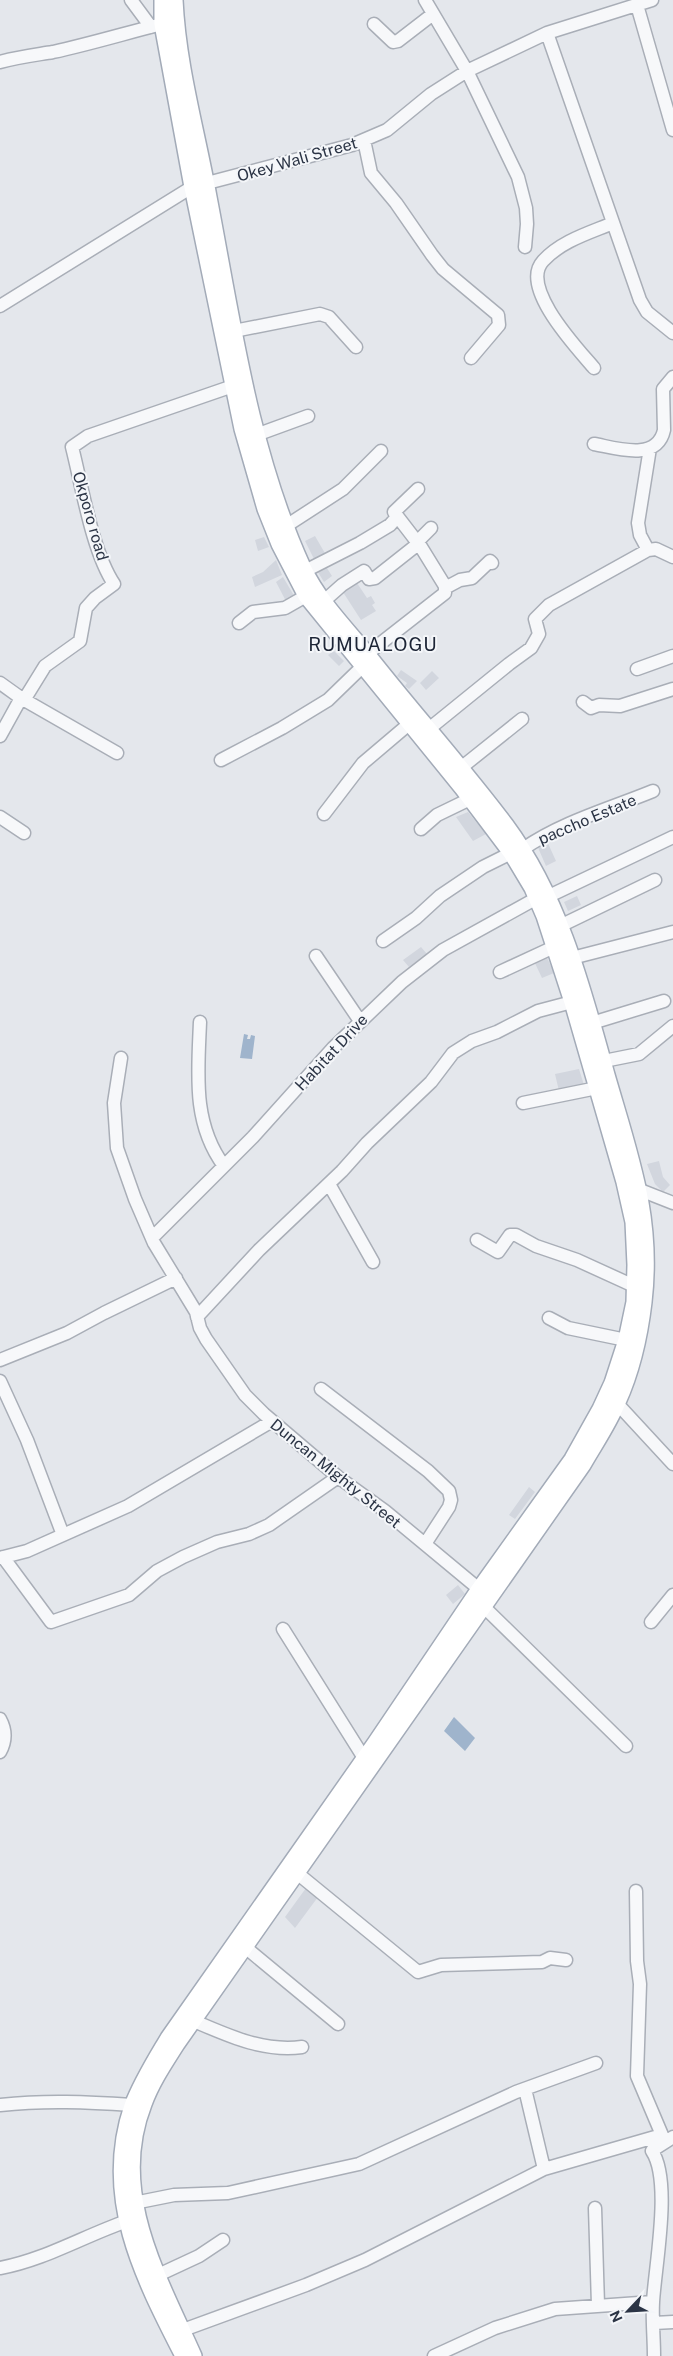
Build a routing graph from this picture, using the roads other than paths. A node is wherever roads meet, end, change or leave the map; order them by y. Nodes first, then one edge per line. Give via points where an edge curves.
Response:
1 (131, 0) edge
2 (162, 0) edge
3 (175, 0) edge
4 (425, 0) edge
5 (652, 0) edge
6 (631, 4) edge
7 (433, 14) junction
8 (374, 24) dead end
9 (156, 25) junction
10 (547, 33) junction
11 (0, 62) edge
12 (467, 72) junction
13 (673, 130) edge
14 (364, 140) junction
15 (200, 186) junction
16 (613, 223) junction
17 (524, 247) dead end
18 (0, 306) edge
19 (234, 331) junction
20 (673, 333) edge
21 (356, 347) dead end
22 (471, 358) dead end
23 (594, 368) dead end
24 (673, 377) edge
25 (233, 386) junction
26 (308, 416) dead end
27 (256, 435) junction
28 (594, 444) dead end
29 (650, 448) junction
30 (381, 451) dead end
31 (418, 489) dead end
32 (397, 516) junction
33 (431, 528) dead end
34 (285, 536) junction
35 (418, 543) junction
36 (648, 550) junction
37 (673, 557) edge
38 (492, 564) dead end
39 (305, 570) junction
40 (446, 588) junction
41 (306, 596) junction
42 (324, 601) junction
43 (238, 623) dead end
44 (673, 656) edge
45 (364, 660) junction
46 (637, 670) dead end
47 (0, 683) edge
48 (673, 689) edge
49 (22, 699) junction
50 (584, 702) dead end
51 (522, 719) dead end
52 (409, 724) junction
53 (430, 728) junction
54 (0, 736) edge
55 (117, 753) dead end
56 (221, 760) dead end
57 (462, 767) junction
58 (653, 791) dead end
59 (470, 799) junction
60 (324, 814) dead end
61 (0, 817) edge
62 (421, 829) dead end
63 (24, 832) dead end
64 (673, 837) edge
65 (517, 851) junction
66 (655, 880) dead end
67 (543, 897) junction
68 (560, 926) junction
69 (673, 932) edge
70 (383, 941) dead end
71 (554, 947) junction
72 (316, 956) dead end
73 (572, 958) junction
74 (500, 972) dead end
75 (664, 1001) dead end
76 (572, 1002) junction
77 (360, 1021) junction
78 (200, 1022) dead end
79 (592, 1023) junction
80 (673, 1026) edge
81 (121, 1058) dead end
82 (604, 1062) junction
83 (596, 1088) junction
84 (523, 1103) dead end
85 (224, 1166) junction
86 (329, 1184) junction
87 (640, 1190) junction
88 (673, 1203) edge
89 (152, 1238) junction
90 (476, 1240) dead end
91 (373, 1262) dead end
92 (176, 1278) junction
93 (634, 1286) junction
94 (197, 1317) junction
95 (549, 1318) dead end
96 (626, 1340) junction
97 (0, 1360) edge
98 (0, 1381) edge
99 (321, 1389) dead end
100 (613, 1398) junction
101 (272, 1421) junction
102 (673, 1464) edge
103 (338, 1477) junction
104 (63, 1534) junction
105 (425, 1544) junction
106 (2, 1557) edge
107 (478, 1589) junction
108 (673, 1595) edge
109 (483, 1606) junction
110 (651, 1622) dead end
111 (283, 1628) dead end
112 (0, 1719) edge
113 (626, 1746) dead end
114 (0, 1752) edge
115 (364, 1758) junction
116 (297, 1873) junction
117 (636, 1891) dead end
118 (245, 1947) junction
119 (566, 1960) dead end
120 (194, 2020) junction
121 (338, 2024) dead end
122 (302, 2048) dead end
123 (596, 2063) dead end
124 (525, 2088) junction
125 (0, 2105) edge
126 (132, 2105) junction
127 (667, 2136) edge
128 (544, 2169) junction
129 (134, 2203) junction
130 (595, 2208) dead end
131 (126, 2221) junction
132 (223, 2240) dead end
133 (0, 2268) edge
134 (156, 2276) junction
135 (653, 2302) junction
136 (598, 2305) junction
137 (673, 2322) edge
138 (654, 2323) junction
139 (183, 2330) junction
140 (183, 2356) edge
141 (194, 2356) edge
142 (434, 2356) edge
143 (654, 2356) edge

1 - 9 street
2 - 9 main road
3 - 15 main road
4 - 7 street
5 - 6 street, Okey Wali Street
6 - 10 street, Okey Wali Street
6 - 13 street
7 - 8 street via 393,42
7 - 12 street
9 - 11 street via 104,40
9 - 15 main road
10 - 12 street, Okey Wali Street
10 - 16 street
12 - 14 street, Okey Wali Street via 431,94 387,130
12 - 17 street via 523,193 527,224
14 - 15 street, Okey Wali Street via 352,146
14 - 22 street via 371,173 443,269 498,315 499,325
15 - 18 street, Okey Wali Street
15 - 19 main road
15 - 25 main road
16 - 20 street via 640,300 647,312
16 - 23 street via 563,244 542,261 536,273 537,283 560,329
19 - 21 street via 320,314 329,317
19 - 27 main road
24 - 29 street via 663,389 663,434
25 - 34 main road via 254,474
25 - 49 street, Okporo road via 88,436 72,447 95,538 114,584 86,608 80,641 45,666
26 - 27 street
27 - 34 main road
28 - 29 street via 640,452
29 - 36 street via 638,529
30 - 34 street via 358,476
31 - 32 street via 397,508 394,512
32 - 35 street
32 - 39 street via 390,526
33 - 35 street
34 - 39 main road
34 - 41 main road
35 - 40 street
35 - 42 street via 375,578 369,579 364,571
36 - 37 street via 656,549
36 - 53 street via 549,605 535,619 539,634 532,648
38 - 40 street via 490,561 472,578
39 - 42 main road
40 - 45 street via 435,603
41 - 43 street via 285,608 253,612
41 - 45 main road
42 - 45 main road
44 - 46 street
45 - 52 main road
45 - 53 main road
45 - 56 street via 328,700
47 - 49 street
48 - 50 street via 620,706 591,708
49 - 54 street
49 - 55 street
51 - 57 street
52 - 59 main road
52 - 60 street via 363,762
53 - 57 main road
57 - 65 main road
58 - 65 street, paccho Estate via 564,826
59 - 62 street via 438,815
59 - 65 main road
61 - 63 street
64 - 67 street, Habitat Drive
65 - 67 main road
65 - 70 street, paccho Estate via 483,867
66 - 68 street
67 - 68 main road
67 - 71 main road
67 - 77 street, Habitat Drive via 443,950
68 - 73 main road
69 - 73 street
71 - 74 street
71 - 76 main road
72 - 77 street
73 - 79 main road
75 - 79 street
76 - 83 main road
76 - 86 street via 538,1011 453,1053 430,1082
77 - 85 street, Habitat Drive
78 - 85 street via 197,1079 201,1117 210,1143
79 - 82 main road
80 - 82 street via 639,1054
81 - 89 street, Duncan Mighty Street via 114,1103 117,1148
82 - 87 main road
83 - 84 street
83 - 93 main road via 633,1222
85 - 89 street, Habitat Drive
86 - 91 street
86 - 94 street via 255,1254
87 - 88 street
87 - 100 main road via 646,1239 644,1303 632,1364
89 - 92 street, Duncan Mighty Street
90 - 93 street via 498,1252 510,1235 516,1235
92 - 94 street, Duncan Mighty Street
92 - 97 street via 67,1333
93 - 96 main road
94 - 101 street, Duncan Mighty Street via 206,1339 232,1378
95 - 96 street via 568,1328
96 - 100 main road
98 - 104 street via 27,1440
99 - 105 street via 428,1470 449,1491 449,1507
100 - 102 street
100 - 107 main road
100 - 109 main road via 583,1465
101 - 103 street, Duncan Mighty Street
101 - 104 street via 128,1506
103 - 105 street, Duncan Mighty Street
103 - 106 street via 269,1525 183,1557 128,1595 54,1621 48,1620
104 - 106 street via 27,1551
105 - 107 street, Duncan Mighty Street
107 - 115 main road
108 - 110 street
109 - 113 street
109 - 116 main road
111 - 115 street
112 - 114 street via 5,1729
115 - 126 main road via 168,2038
116 - 118 main road
116 - 119 street via 418,1972 442,1965 542,1962 550,1958
117 - 127 street via 640,1984 637,2076
118 - 120 main road
118 - 121 street
120 - 122 street via 263,2046 281,2050
120 - 129 main road via 156,2077 144,2104 133,2154
123 - 124 street
124 - 128 street
124 - 129 street via 359,2164 228,2194 174,2195
125 - 126 street via 80,2101
126 - 131 main road via 121,2154
127 - 128 street
127 - 135 street via 652,2151 660,2175 659,2252
128 - 139 street via 365,2260
129 - 134 main road
130 - 136 street
131 - 133 street via 46,2254
131 - 140 main road via 145,2279
132 - 134 street via 199,2256
134 - 139 main road
135 - 136 street
135 - 138 street
136 - 142 street via 554,2310 495,2328
137 - 138 street
138 - 143 street
139 - 141 main road

